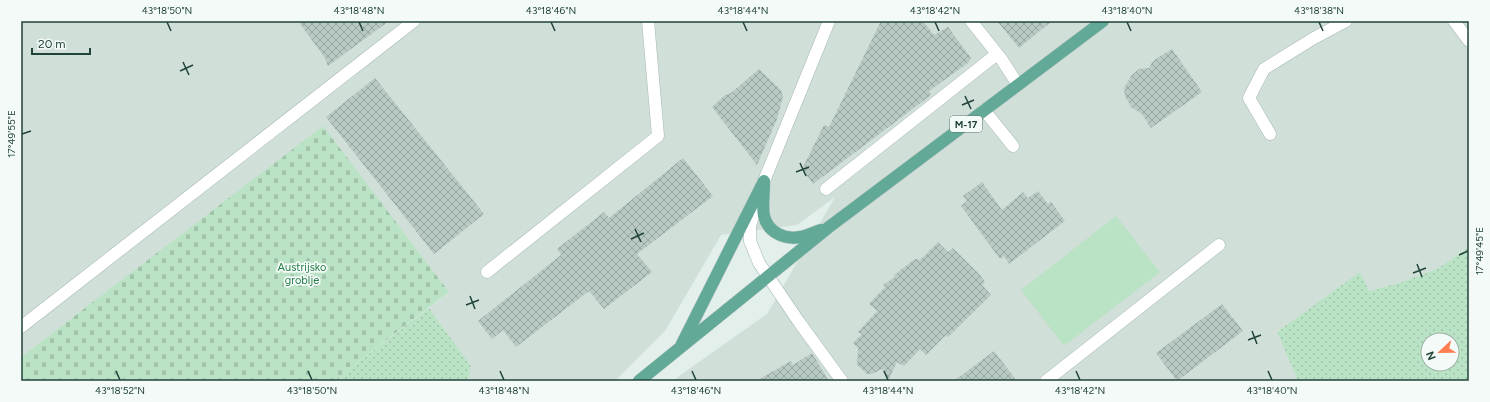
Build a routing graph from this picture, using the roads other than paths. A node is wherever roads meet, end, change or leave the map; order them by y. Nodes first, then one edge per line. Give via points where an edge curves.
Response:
1 (414, 21) edge
2 (648, 21) edge
3 (829, 21) edge
4 (971, 21) edge
5 (1103, 21) edge
6 (1346, 21) edge
7 (1454, 21) edge
8 (1469, 41) edge
9 (997, 54) junction
10 (1018, 85) junction
11 (984, 110) junction
12 (1270, 134) dead end
13 (1014, 146) dead end
14 (764, 181) junction
15 (826, 189) dead end
16 (830, 227) junction
17 (1219, 245) dead end
18 (487, 272) dead end
19 (768, 276) junction
20 (21, 326) edge
21 (679, 349) junction
22 (639, 381) edge
23 (842, 381) edge
24 (1046, 381) edge

1 - 20 street
2 - 18 street via 658,136
3 - 14 street
4 - 9 street
5 - 10 main road, M-17
6 - 12 street via 1264,68 1248,98
7 - 8 street
9 - 10 street
9 - 15 street
10 - 11 main road, M-17
11 - 13 street
11 - 16 main road, M-17
14 - 16 main road via 764,215 775,234 799,237
14 - 19 street via 750,226 750,241 759,263
14 - 21 main road
16 - 19 main road, M-17
17 - 24 street
19 - 21 main road, M-17
19 - 23 street
21 - 22 main road, M-17

